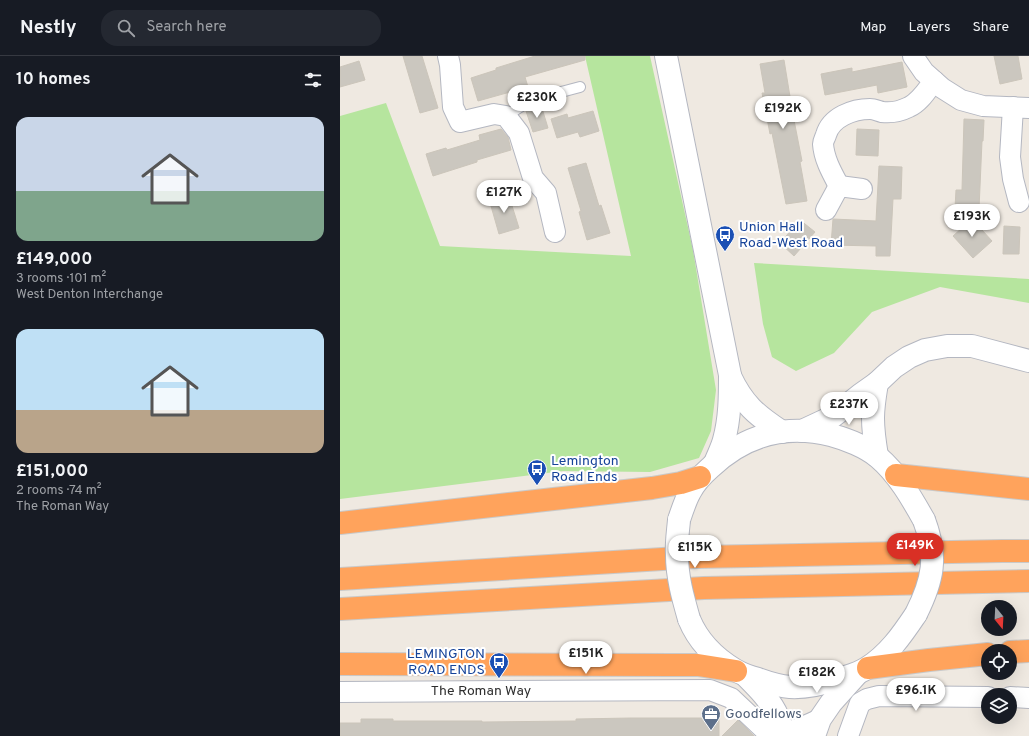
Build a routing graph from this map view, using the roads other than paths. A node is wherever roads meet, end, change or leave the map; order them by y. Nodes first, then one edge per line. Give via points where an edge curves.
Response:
1 (448, 56) edge
2 (666, 56) edge
3 (913, 56) edge
4 (934, 81) junction
5 (580, 87) dead end
6 (1021, 107) edge
7 (506, 116) junction
8 (839, 186) junction
9 (862, 189) dead end
10 (1019, 202) dead end
11 (826, 210) dead end
12 (555, 232) dead end
13 (1029, 361) edge
14 (730, 375) junction
15 (877, 383) junction
16 (791, 431) junction
17 (877, 456) junction
18 (708, 470) junction
19 (896, 475) junction
20 (1029, 489) edge
21 (340, 523) edge
22 (1029, 551) edge
23 (340, 579) edge
24 (1029, 581) edge
25 (340, 609) edge
26 (1029, 651) edge
27 (1017, 652) edge
28 (981, 655) edge
29 (340, 664) edge
30 (862, 671) junction
31 (741, 673) junction
32 (340, 692) edge
33 (981, 697) edge
34 (1017, 697) edge
35 (1029, 698) edge
36 (817, 728) edge
37 (783, 735) edge
38 (848, 736) edge

1 - 7 street via 453,107 460,122 494,114
2 - 14 main road
3 - 4 street
4 - 6 street via 961,100 983,106
4 - 8 street via 910,107 884,112 871,109 855,111 844,114 827,129 823,143 826,158
5 - 7 lane via 531,100
6 - 10 street via 1010,157
7 - 12 street via 519,133 533,178 546,193
8 - 9 street
8 - 11 street
13 - 15 main road via 972,346 947,346 925,350 908,357
14 - 16 main road via 743,399 753,410 765,421
14 - 18 main road via 728,424 724,441
15 - 16 main road via 832,417
15 - 17 main road via 873,419
16 - 17 main road via 819,432 839,437
16 - 18 main road via 764,435 746,442 730,451
17 - 19 main road
18 - 21 highway via 681,483 652,488
18 - 31 main road, bridge via 690,492 679,520 679,578 693,630 721,661
19 - 20 highway
19 - 30 main road, bridge via 924,520 931,545 932,572 923,600 903,634 886,653
22 - 23 highway via 695,557
24 - 25 highway via 704,588
26 - 27 highway
28 - 30 highway
29 - 31 highway via 698,665
30 - 31 main road via 828,682 791,687
30 - 36 main road via 831,703
31 - 37 main road via 765,696 779,719
32 - 37 street, The Roman Way via 710,690 731,698 767,732
33 - 38 street via 879,696 867,699 860,704
34 - 35 street
36 - 37 street via 798,729

